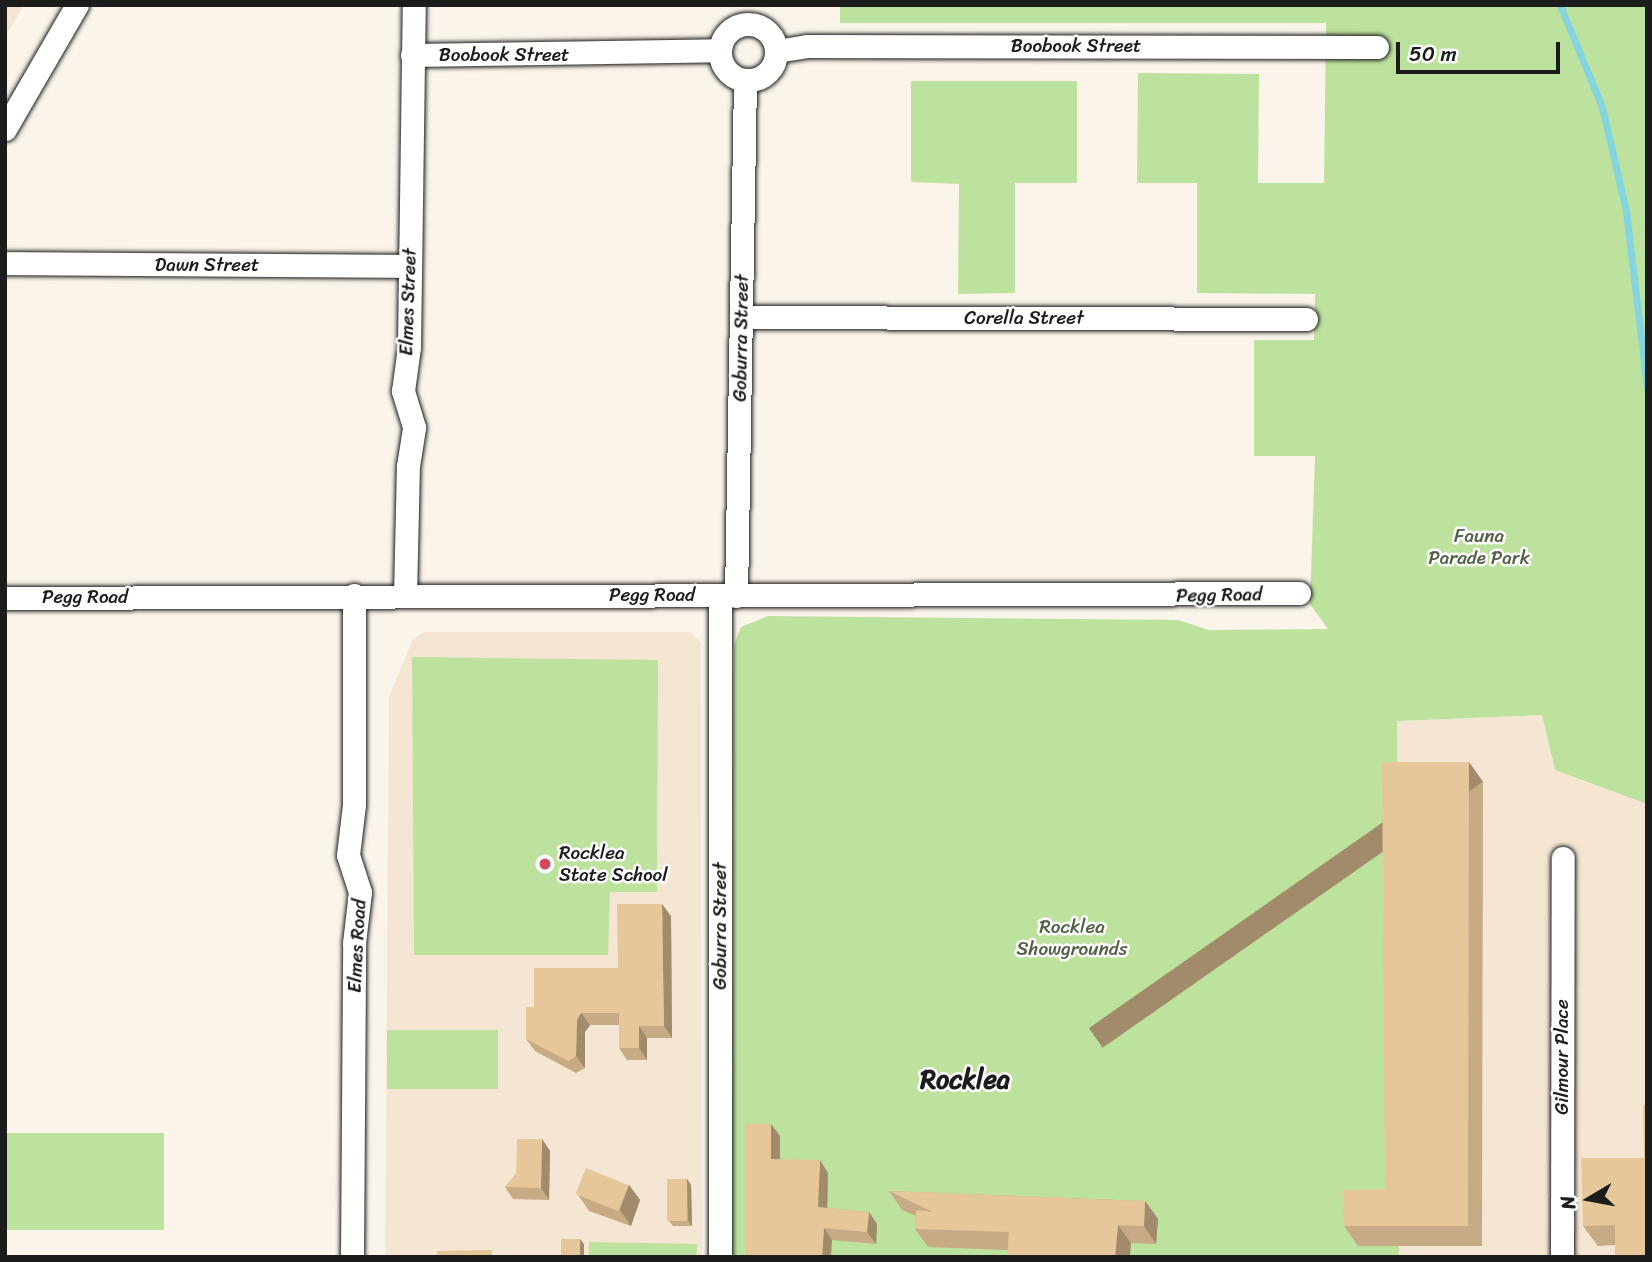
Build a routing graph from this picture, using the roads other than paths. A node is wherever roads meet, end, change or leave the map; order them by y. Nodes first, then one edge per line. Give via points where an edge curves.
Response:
1 (77, 5) edge
2 (414, 5) edge
3 (749, 15) edge
4 (1377, 47) dead end
5 (720, 50) junction
6 (776, 51) junction
7 (412, 55) junction
8 (746, 80) junction
9 (5, 129) edge
10 (5, 264) edge
11 (409, 266) junction
12 (741, 317) junction
13 (1306, 318) dead end
14 (1299, 593) dead end
15 (354, 596) junction
16 (405, 596) junction
17 (728, 596) junction
18 (5, 598) edge
19 (1563, 858) dead end
20 (352, 1257) edge
21 (720, 1257) edge
22 (1562, 1257) edge

1 - 9 street
2 - 7 street, Elmes Street
3 - 5 street via 727,34
3 - 6 street via 771,36
4 - 6 street, Boobook Street via 807,46
5 - 7 street, Boobook Street
5 - 8 street via 730,73
6 - 8 street via 763,75
7 - 11 street, Elmes Street
8 - 12 street, Goburra Street
10 - 11 street, Dawn Street
11 - 16 street, Elmes Street via 409,347 403,391 414,427 408,466
12 - 13 street, Corella Street
12 - 17 street, Goburra Street
14 - 17 street, Pegg Road
15 - 16 street, Pegg Road
15 - 18 street, Pegg Road
15 - 20 street, Elmes Road via 355,805 348,855 360,898 354,943
16 - 17 street, Pegg Road
17 - 21 street, Goburra Street
19 - 22 street, Gilmour Place

